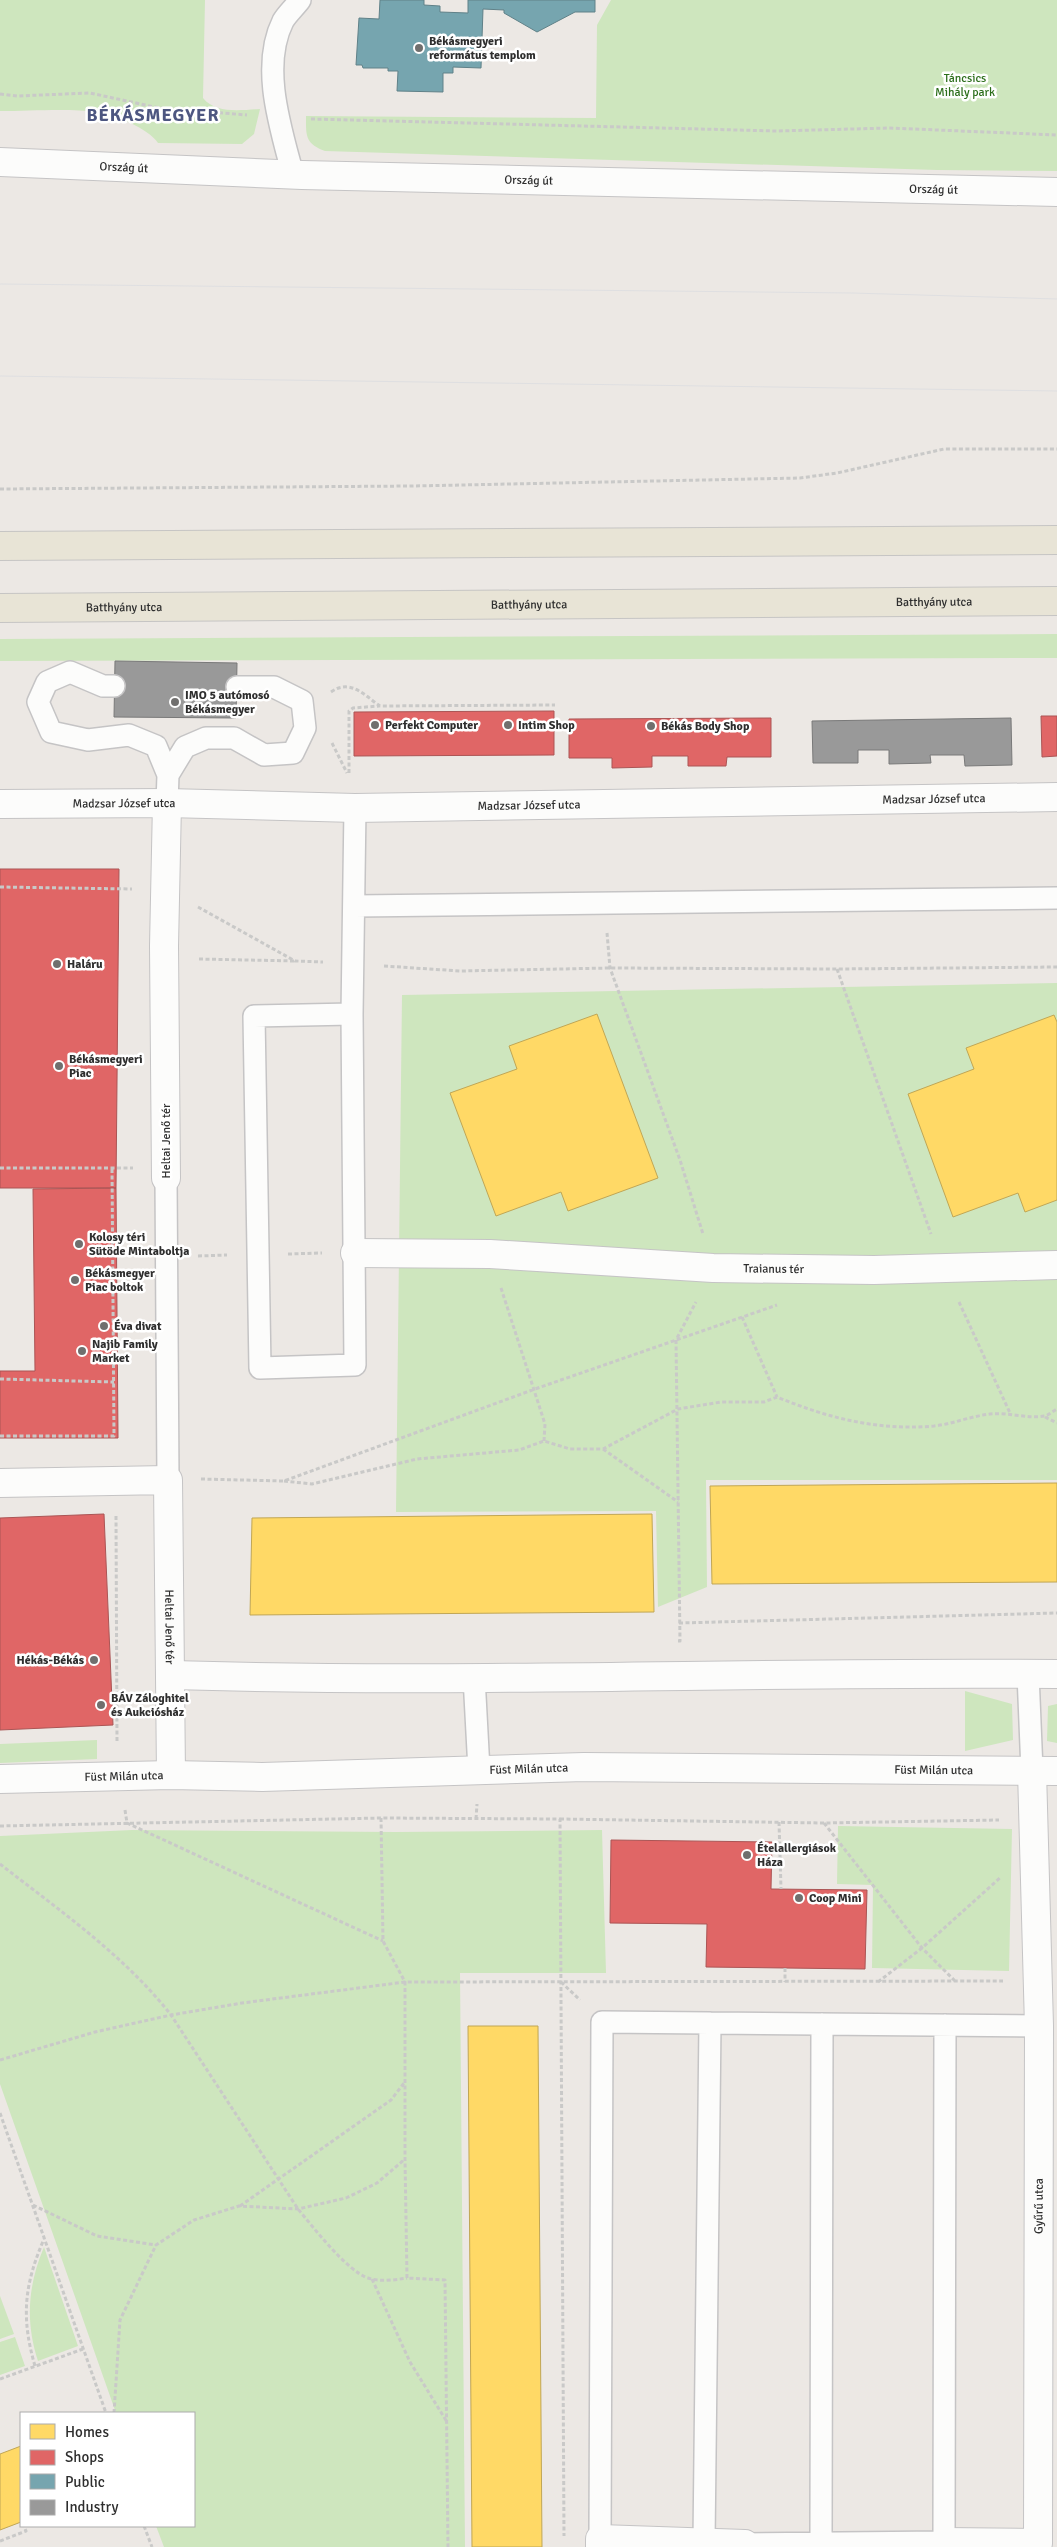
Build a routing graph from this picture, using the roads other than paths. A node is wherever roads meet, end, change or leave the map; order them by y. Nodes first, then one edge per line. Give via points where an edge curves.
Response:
1 (300, 0) edge
2 (0, 162) edge
3 (293, 175) junction
4 (1057, 192) edge
5 (1057, 540) edge
6 (0, 546) edge
7 (1057, 601) edge
8 (0, 608) edge
9 (114, 686) dead end
10 (237, 687) dead end
11 (168, 776) junction
12 (1057, 797) edge
13 (167, 803) junction
14 (0, 804) edge
15 (355, 808) junction
16 (1057, 898) edge
17 (355, 906) junction
18 (352, 1014) junction
19 (166, 1178) joint
20 (355, 1253) junction
21 (1057, 1265) edge
22 (168, 1480) junction
23 (0, 1483) edge
24 (1028, 1674) junction
25 (1057, 1674) edge
26 (172, 1675) junction
27 (474, 1677) junction
28 (479, 1770) junction
29 (1044, 1771) edge
30 (171, 1775) junction
31 (0, 1779) edge
32 (710, 2023) junction
33 (822, 2024) junction
34 (945, 2025) junction
35 (1039, 2026) junction
36 (704, 2542) junction
37 (821, 2542) junction
38 (600, 2543) edge
39 (746, 2545) edge
40 (944, 2545) edge

1 - 3 lane via 283,21 274,55 278,118
2 - 3 street, Ország út
3 - 4 street, Ország út
5 - 6 main road
7 - 8 main road, Batthyány utca
9 - 11 lane via 103,686 70,672 47,682 38,702 51,732 88,740 129,735 156,746
10 - 11 lane via 274,687 302,701 305,728 293,754 264,755 234,738 206,738 185,746
11 - 13 lane
12 - 15 street, Madzsar József utca
13 - 14 street, Madzsar József utca
13 - 15 street, Madzsar József utca
13 - 19 street, Heltai Jenő tér
15 - 17 lane
16 - 17 lane
17 - 18 lane
18 - 20 lane
18 - 20 lane via 254,1016 260,1368 355,1366
19 - 22 lane, Heltai Jenő tér
20 - 21 street, Traianus tér via 490,1254 713,1268 874,1270
22 - 23 street
22 - 26 street, Heltai Jenő tér
24 - 25 street
24 - 27 street via 949,1672 581,1679
24 - 29 lane
26 - 27 street
26 - 30 street, Heltai Jenő tér
27 - 28 lane
28 - 29 street, Füst Milán utca via 594,1767
28 - 30 street, Füst Milán utca via 262,1777
29 - 35 street, Gyűrű utca via 1034,1820
30 - 31 street, Füst Milán utca
32 - 33 lane
32 - 36 lane
32 - 38 lane via 602,2022
33 - 34 lane
33 - 37 lane
34 - 35 lane
34 - 40 lane
35 - 40 street, Gyűrű utca via 1038,2542
36 - 38 street
36 - 39 street
37 - 39 lane
37 - 40 lane

